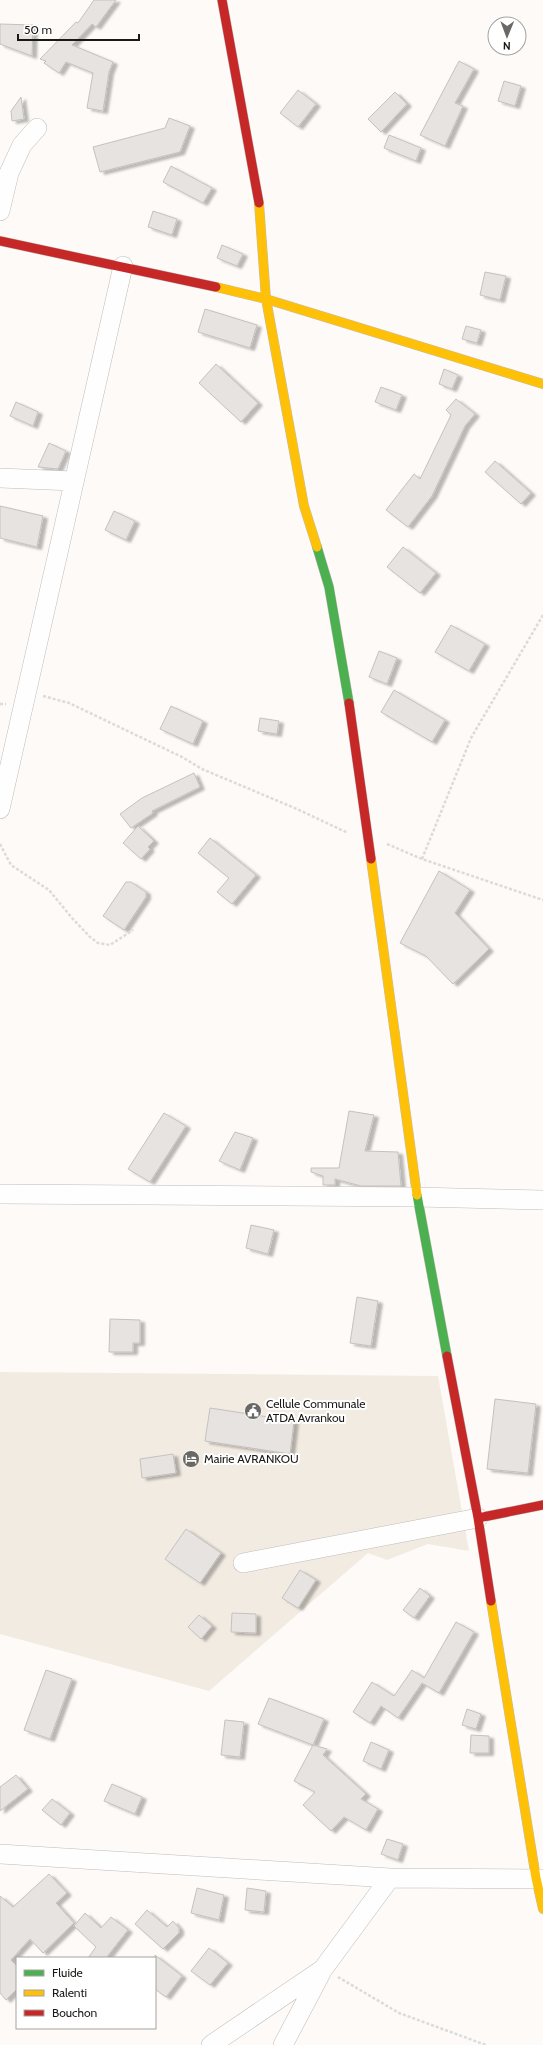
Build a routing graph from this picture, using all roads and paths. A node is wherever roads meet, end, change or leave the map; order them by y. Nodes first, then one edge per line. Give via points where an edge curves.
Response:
1 (222, 0) edge
2 (37, 128) dead end
3 (0, 211) edge
4 (0, 241) edge
5 (123, 266) junction
6 (266, 299) junction
7 (543, 384) edge
8 (0, 478) edge
9 (73, 481) junction
10 (543, 615) edge
11 (25, 699) junction
12 (0, 704) edge
13 (0, 809) edge
14 (367, 838) junction
15 (0, 844) edge
16 (422, 859) junction
17 (543, 900) edge
18 (133, 930) dead end
19 (0, 1194) edge
20 (417, 1197) junction
21 (543, 1200) edge
22 (543, 1504) edge
23 (478, 1518) junction
24 (243, 1563) dead end
25 (0, 1854) edge
26 (390, 1878) junction
27 (540, 1878) edge
28 (543, 1909) edge
29 (323, 1969) junction
30 (211, 2045) edge
31 (282, 2045) edge
32 (486, 2045) edge

1 - 6 street via 260,207
2 - 3 street via 22,145 9,173
4 - 5 street
5 - 6 street
5 - 9 street
6 - 7 street
6 - 14 street via 304,506 329,587 353,724
8 - 9 street
9 - 11 street
10 - 16 path via 471,738
11 - 12 path
11 - 13 street
11 - 14 path via 36,696 69,703 240,786 343,831
14 - 16 path via 401,848
14 - 20 street
15 - 18 path via 11,865 50,890 72,918 98,943 110,945
16 - 17 path
19 - 20 street
20 - 21 street
20 - 23 street
22 - 23 street
23 - 24 street
23 - 27 street
25 - 26 street
26 - 27 street
26 - 29 street
27 - 28 street
29 - 30 street
29 - 31 street
29 - 32 path via 399,2013

